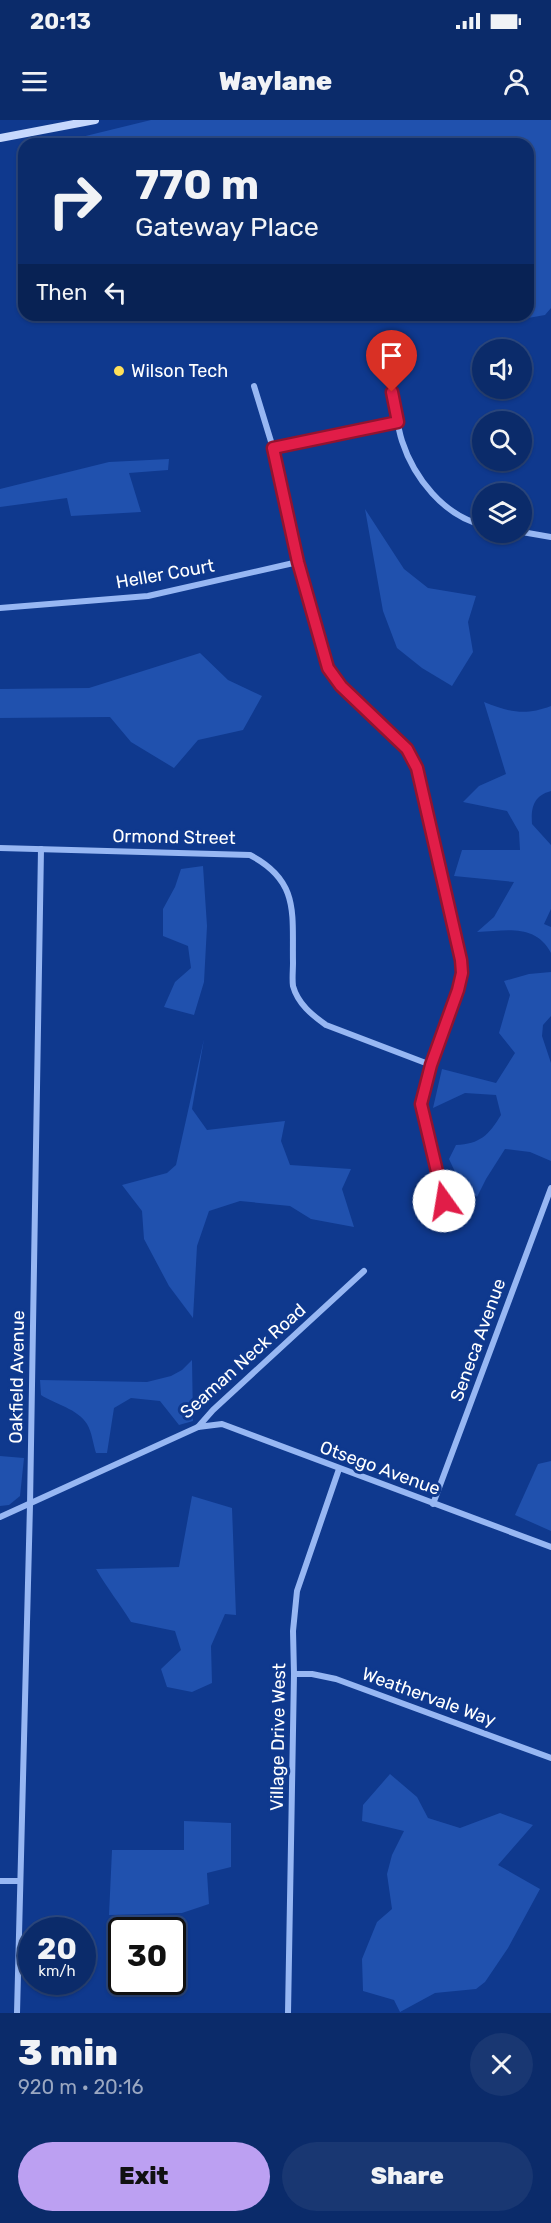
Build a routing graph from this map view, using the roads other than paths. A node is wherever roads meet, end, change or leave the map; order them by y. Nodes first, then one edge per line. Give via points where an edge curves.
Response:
1 (95, 120) edge
2 (0, 138) edge
3 (382, 336) dead end
4 (254, 386) dead end
5 (398, 422) junction
6 (273, 448) junction
7 (472, 520) edge
8 (532, 534) edge
9 (551, 537) edge
10 (298, 562) junction
11 (0, 608) edge
12 (0, 848) edge
13 (42, 849) junction
14 (431, 1065) junction
15 (551, 1188) edge
16 (444, 1201) dead end
17 (364, 1271) dead end
18 (198, 1427) junction
19 (339, 1469) junction
20 (433, 1504) junction
21 (30, 1505) junction
22 (0, 1517) edge
23 (551, 1547) edge
24 (294, 1674) junction
25 (551, 1758) edge
26 (0, 1881) edge
27 (19, 1881) junction
28 (17, 2013) edge
29 (288, 2013) edge

1 - 2 main road
3 - 5 street
4 - 6 street
5 - 6 street
5 - 7 street via 407,455 428,489 441,502
6 - 10 street
8 - 9 street
10 - 11 street, Heller Court via 148,596
10 - 14 street via 328,668 341,686 407,749 417,768 462,973
12 - 13 street, Ormond Street
13 - 14 street, Ormond Street via 234,853 262,861 287,888 291,904 293,986 311,1015 326,1025
13 - 21 street, Oakfield Avenue
14 - 16 street via 421,1104
15 - 20 street, Seneca Avenue
17 - 18 street, Seaman Neck Road
18 - 19 street, Otsego Avenue via 222,1424
18 - 21 street, Seaman Neck Road
19 - 20 street, Otsego Avenue
19 - 24 street, Village Drive West via 297,1591
20 - 23 street, Otsego Avenue
21 - 22 street, Seaman Neck Road
21 - 27 street, Oakfield Avenue
24 - 25 street, Weathervale Way via 336,1679
24 - 29 street, Village Drive West
26 - 27 street
27 - 28 street, Oakfield Avenue

